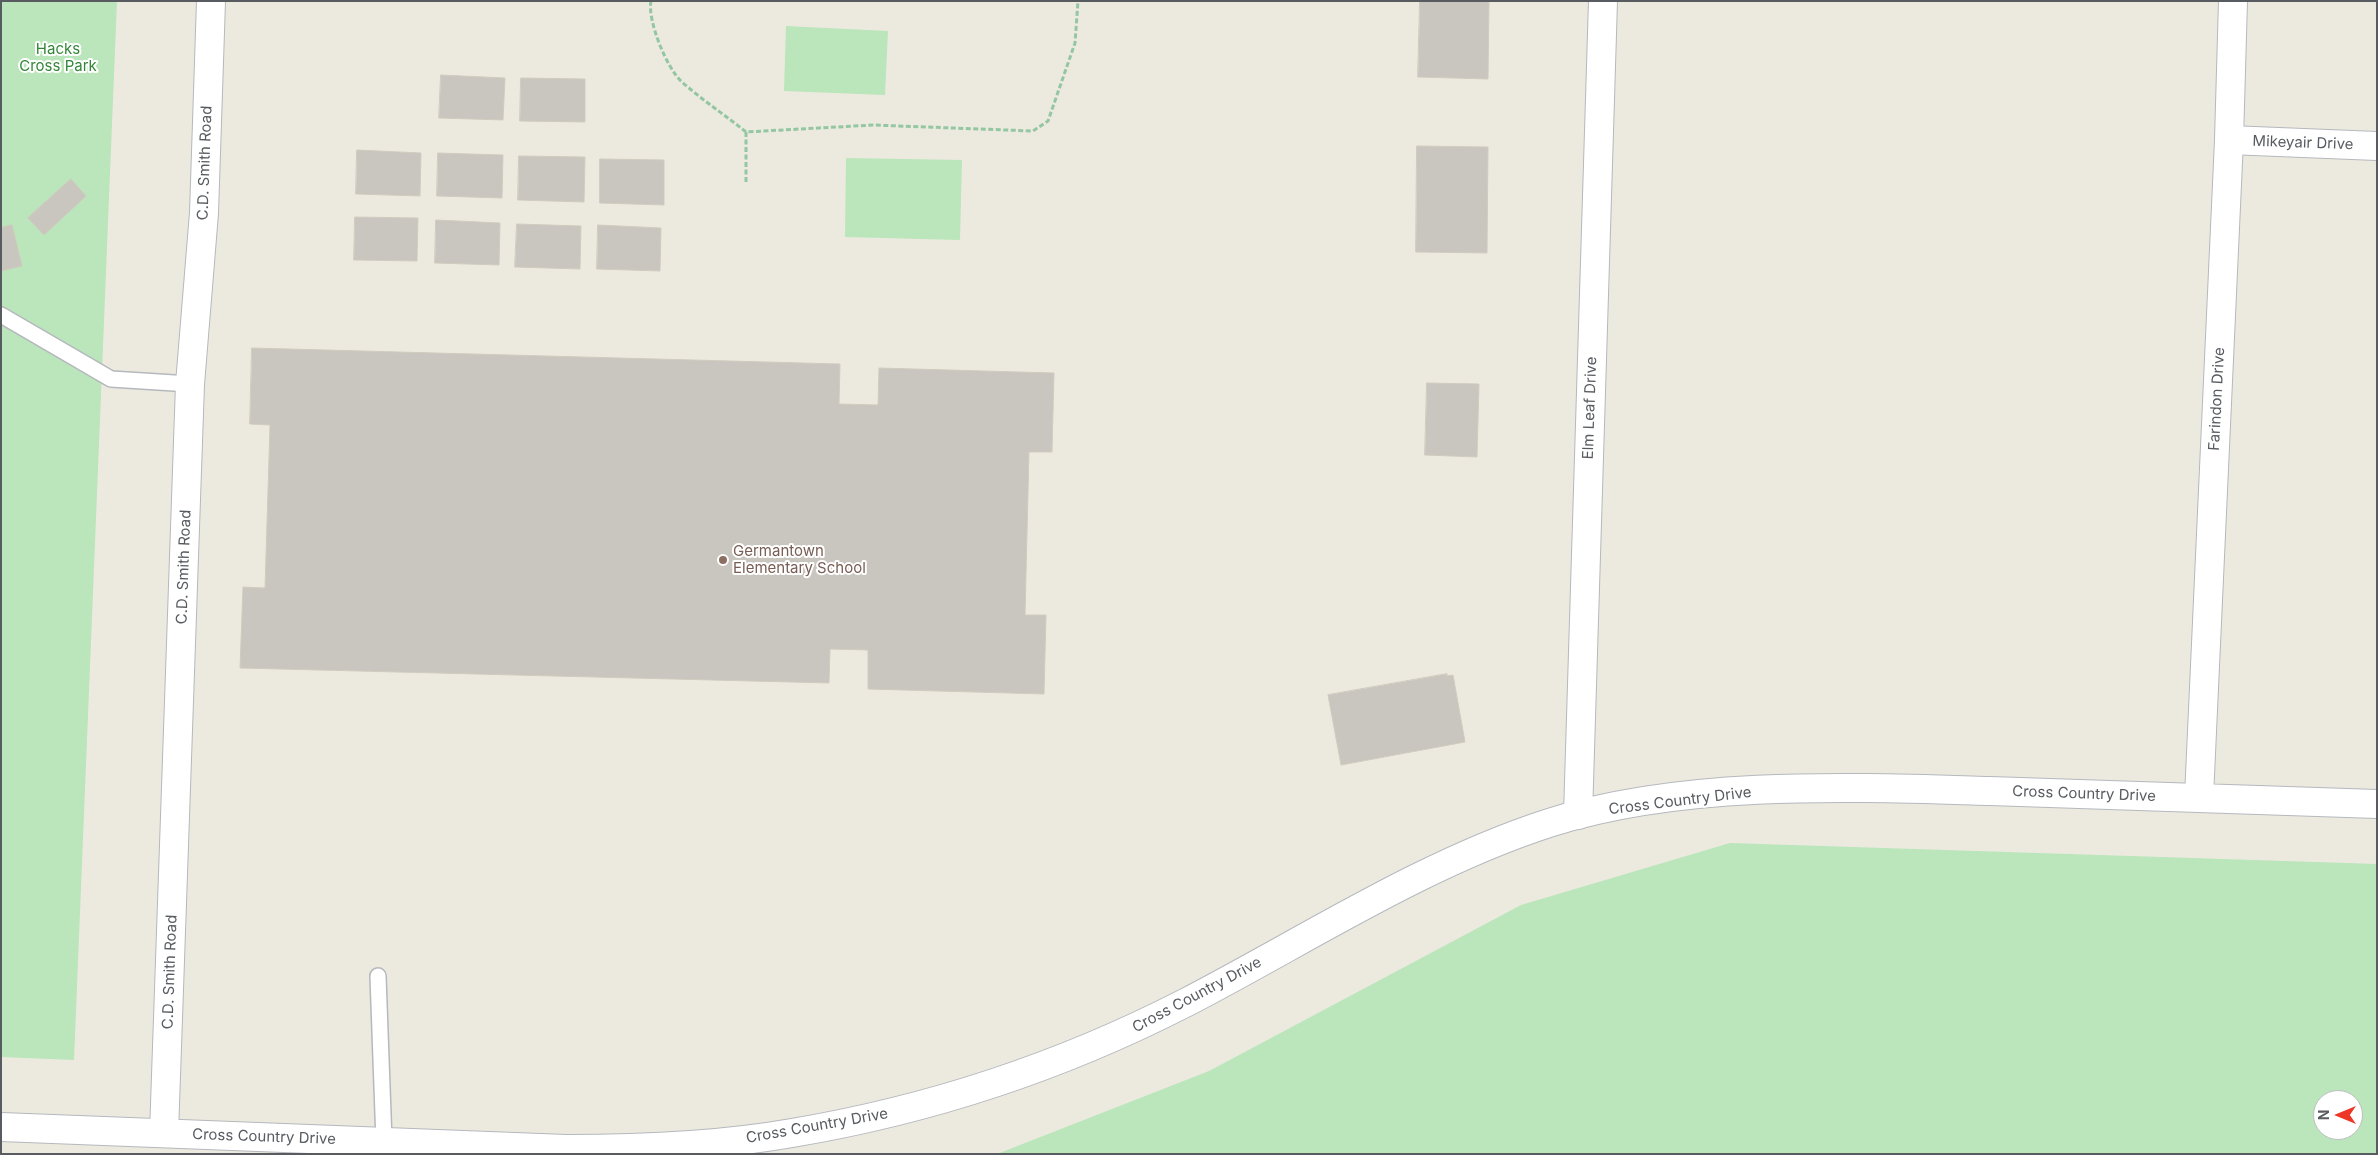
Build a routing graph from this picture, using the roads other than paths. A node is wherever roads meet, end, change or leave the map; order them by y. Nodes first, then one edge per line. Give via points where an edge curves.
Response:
1 (211, 1) edge
2 (1602, 1) edge
3 (2233, 1) edge
4 (2229, 140) junction
5 (2377, 146) edge
6 (1, 315) edge
7 (190, 384) junction
8 (2199, 797) junction
9 (2377, 804) edge
10 (1578, 815) junction
11 (378, 976) dead end
12 (1, 1127) edge
13 (164, 1133) junction
14 (384, 1142) junction

1 - 7 street, C.D. Smith Road via 204,213
2 - 10 street, Elm Leaf Drive
3 - 4 street, Farindon Drive
4 - 5 street, Mikeyair Drive
4 - 8 street, Farindon Drive
6 - 7 lane via 25,326 111,379
7 - 13 street, C.D. Smith Road
8 - 9 street, Cross Country Drive
8 - 10 street, Cross Country Drive via 1860,787 1702,795
10 - 14 street, Cross Country Drive via 1509,838 1439,868 1121,1035 964,1094 790,1134 711,1143 635,1149 566,1149
11 - 14 lane
12 - 13 street, Cross Country Drive
13 - 14 street, Cross Country Drive

